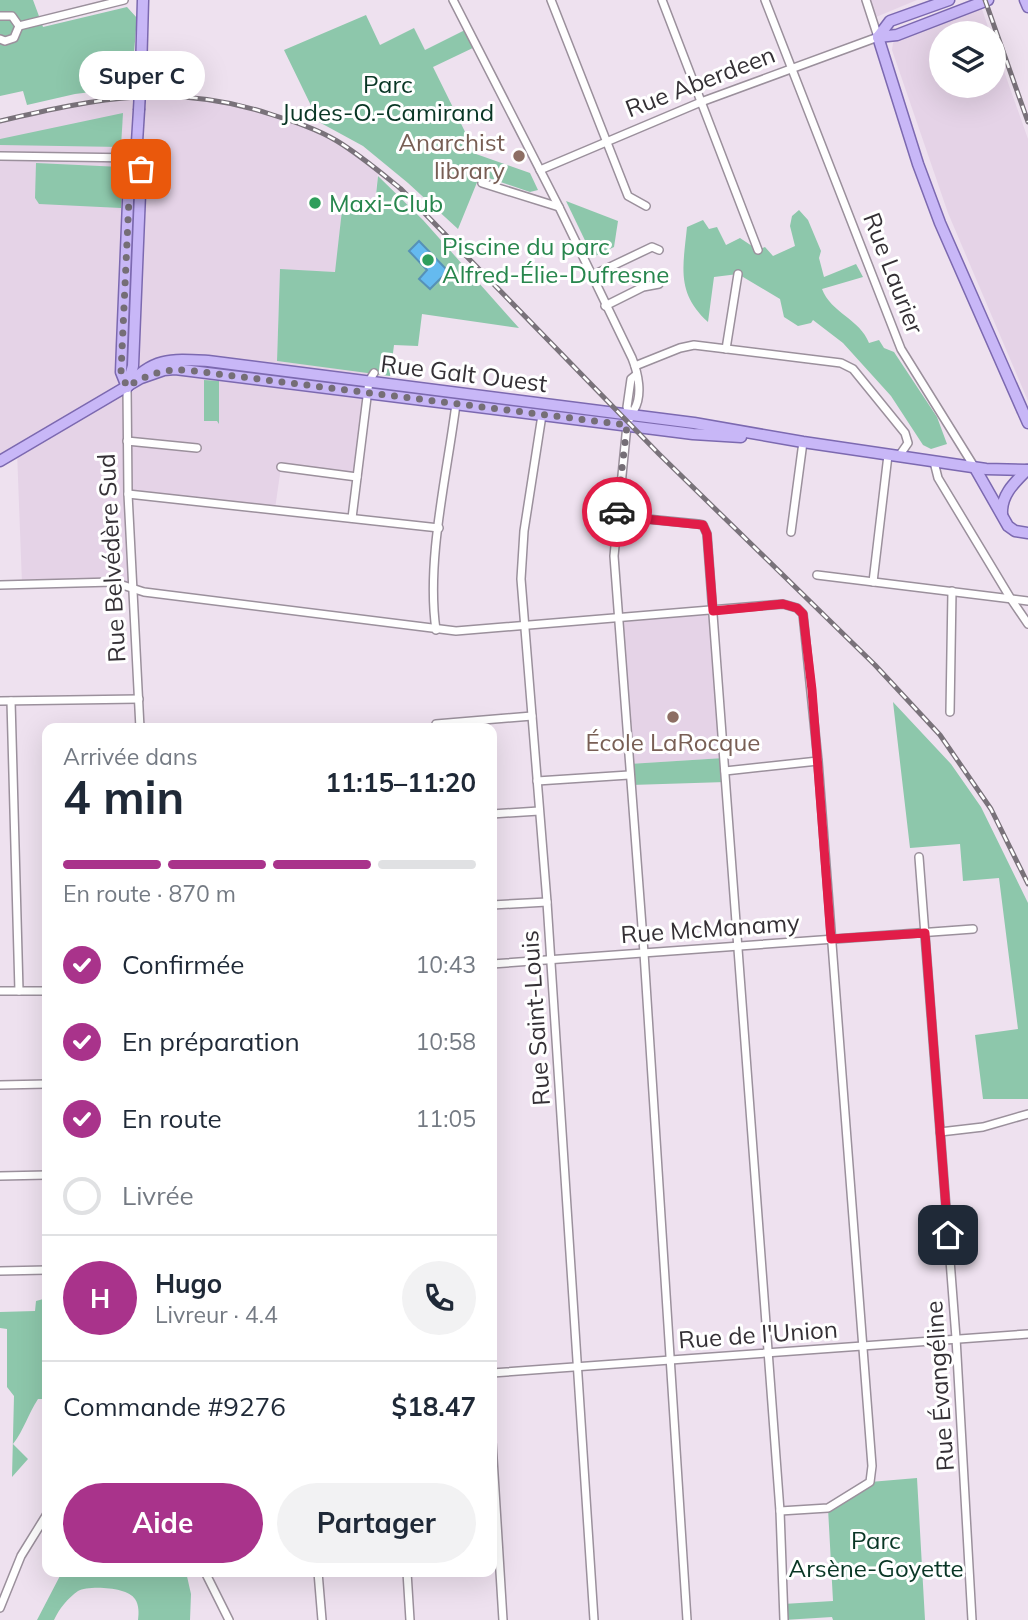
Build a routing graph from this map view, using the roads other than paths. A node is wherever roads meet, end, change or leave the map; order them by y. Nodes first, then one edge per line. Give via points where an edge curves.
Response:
1 (124, 0) edge
2 (143, 0) edge
3 (453, 0) edge
4 (551, 0) edge
5 (662, 0) edge
6 (765, 0) edge
7 (866, 0) edge
8 (949, 0) edge
9 (988, 0) edge
10 (1025, 0) edge
11 (1028, 7) edge
12 (0, 16) edge
13 (19, 26) junction
14 (878, 37) junction
15 (0, 39) edge
16 (792, 68) junction
17 (701, 102) junction
18 (606, 141) junction
19 (0, 156) edge
20 (136, 158) junction
21 (540, 170) junction
22 (482, 183) dead end
23 (646, 206) dead end
24 (559, 207) junction
25 (659, 250) dead end
26 (758, 250) dead end
27 (738, 274) dead end
28 (591, 276) junction
29 (659, 284) dead end
30 (605, 306) junction
31 (726, 349) junction
32 (635, 366) junction
33 (370, 382) junction
34 (127, 387) junction
35 (456, 404) junction
36 (542, 415) junction
37 (628, 420) junction
38 (1028, 423) edge
39 (127, 441) junction
40 (803, 442) junction
41 (197, 448) dead end
42 (888, 454) junction
43 (899, 456) junction
44 (0, 461) edge
45 (934, 462) junction
46 (281, 467) dead end
47 (975, 468) junction
48 (1028, 470) edge
49 (357, 477) junction
50 (128, 494) junction
51 (616, 516) junction
52 (352, 518) junction
53 (1002, 519) junction
54 (439, 528) junction
55 (791, 532) dead end
56 (1028, 533) edge
57 (817, 575) dead end
58 (873, 582) junction
59 (0, 585) edge
60 (132, 587) junction
61 (952, 591) junction
62 (1010, 599) junction
63 (1028, 601) edge
64 (713, 611) junction
65 (619, 619) junction
66 (1028, 624) edge
67 (524, 627) junction
68 (436, 630) junction
69 (139, 699) junction
70 (0, 701) edge
71 (12, 701) junction
72 (950, 712) dead end
73 (532, 716) junction
74 (140, 723) edge
75 (436, 723) dead end
76 (818, 761) junction
77 (725, 771) junction
78 (629, 775) junction
79 (537, 781) junction
80 (539, 811) junction
81 (497, 814) edge
82 (919, 857) dead end
83 (547, 902) junction
84 (497, 905) edge
85 (973, 929) dead end
86 (925, 933) junction
87 (831, 939) junction
88 (737, 946) junction
89 (644, 953) junction
90 (551, 960) junction
91 (497, 964) edge
92 (19, 991) junction
93 (42, 991) edge
94 (0, 992) edge
95 (0, 1084) edge
96 (42, 1084) edge
97 (1028, 1114) edge
98 (940, 1132) junction
99 (42, 1175) edge
100 (0, 1176) edge
101 (42, 1270) edge
102 (0, 1271) edge
103 (1028, 1334) edge
104 (956, 1338) junction
105 (863, 1345) junction
106 (768, 1352) junction
107 (670, 1360) junction
108 (578, 1366) junction
109 (497, 1373) edge
110 (780, 1511) junction
111 (42, 1522) edge
112 (497, 1522) edge
113 (208, 1577) edge
114 (318, 1577) edge
115 (407, 1577) edge
116 (1, 1603) edge
117 (229, 1620) edge
118 (322, 1620) edge
119 (410, 1620) edge
120 (503, 1620) edge
121 (594, 1620) edge
122 (687, 1620) edge
123 (784, 1620) edge
124 (972, 1620) edge

1 - 13 street
2 - 20 main road, Rue Belvédère Sud, bridge
3 - 21 street
4 - 18 street
5 - 17 street
6 - 16 street, Rue Laurier
7 - 14 street
8 - 14 main road, Rue Aberdeen via 890,21
9 - 14 main road, Rue Aberdeen via 897,35
10 - 11 main road
12 - 13 street via 12,16
13 - 15 street via 14,38
14 - 16 street, Rue Aberdeen
14 - 38 main road via 940,223
16 - 17 street, Rue Aberdeen
16 - 47 street, Rue Laurier via 901,349
17 - 18 street, Rue Aberdeen
17 - 26 street
18 - 21 street, Rue Aberdeen
18 - 23 street via 628,196
19 - 20 street
20 - 34 main road, Rue Belvédère Sud via 130,168 121,372
21 - 24 street
22 - 24 street
24 - 28 street
25 - 28 street via 652,247
27 - 31 street
28 - 30 street
29 - 30 street
30 - 32 street
31 - 32 street via 694,345
31 - 43 street via 848,365 908,438
32 - 37 street via 639,381
33 - 34 main road, Rue Galt Ouest via 175,369 148,375
33 - 35 main road, Rue Galt Ouest
33 - 37 main road, Rue Galt Ouest
33 - 49 street
34 - 39 street, Rue Belvédère Sud
34 - 44 main road, Rue Galt Ouest
35 - 36 main road, Rue Galt Ouest
35 - 54 street
36 - 37 main road, Rue Galt Ouest
36 - 67 street, Rue Saint-Louis via 522,557
37 - 40 main road, Rue Galt Ouest via 694,423
37 - 51 street
39 - 41 street
39 - 50 street, Rue Belvédère Sud
40 - 42 main road, Rue Galt Ouest
40 - 55 street
42 - 43 main road, Rue Galt Ouest
42 - 58 street
43 - 45 main road, Rue Galt Ouest
45 - 47 main road, Rue Galt Ouest
45 - 62 street via 938,478
46 - 49 street
47 - 48 main road, Rue Galt Ouest
47 - 53 main road, Rue Laurier
48 - 53 main road via 1007,493
49 - 52 street
50 - 52 street
50 - 60 street, Rue Belvédère Sud
51 - 64 street via 703,525
51 - 65 street
52 - 54 street
53 - 56 main road via 1015,531
54 - 68 street via 433,588
57 - 58 street
58 - 61 street
59 - 60 street via 113,582
60 - 68 street
60 - 69 street, Rue Belvédère Sud
61 - 62 street
61 - 72 street
62 - 63 street
62 - 66 street
64 - 65 street
64 - 76 street via 783,604 797,608 806,620
64 - 77 street
65 - 67 street
65 - 78 street
67 - 68 street
67 - 73 street, Rue Saint-Louis
69 - 71 street
69 - 74 street, Rue Belvédère Sud
70 - 71 street
71 - 92 street
73 - 75 street
73 - 79 street, Rue Saint-Louis
76 - 77 street
76 - 87 street
77 - 88 street
78 - 79 street
78 - 89 street
79 - 80 street, Rue Saint-Louis
80 - 81 street
80 - 83 street, Rue Saint-Louis
82 - 86 street, Rue Évangéline
83 - 84 street
83 - 90 street, Rue Saint-Louis
85 - 86 street, Rue McManamy
86 - 87 street, Rue McManamy
86 - 98 street, Rue Évangéline
87 - 88 street, Rue McManamy
87 - 105 street
88 - 89 street, Rue McManamy
88 - 106 street
89 - 90 street, Rue McManamy
89 - 107 street
90 - 91 street, Rue McManamy
90 - 108 street, Rue Saint-Louis
92 - 93 street
92 - 94 street
95 - 96 street
97 - 98 street via 983,1127
98 - 104 street, Rue Évangéline
99 - 100 street
101 - 102 street
103 - 104 street, Rue de l'Union
104 - 105 street, Rue de l'Union
104 - 124 street, Rue Évangéline
105 - 106 street, Rue de l'Union
105 - 110 street via 870,1482 828,1507
106 - 107 street, Rue de l'Union
106 - 110 street
107 - 108 street, Rue de l'Union
107 - 122 street
108 - 109 street, Rue de l'Union
108 - 121 street, Rue Saint-Louis
110 - 123 street
111 - 116 street
112 - 120 street
113 - 117 street
114 - 118 street
115 - 119 street

